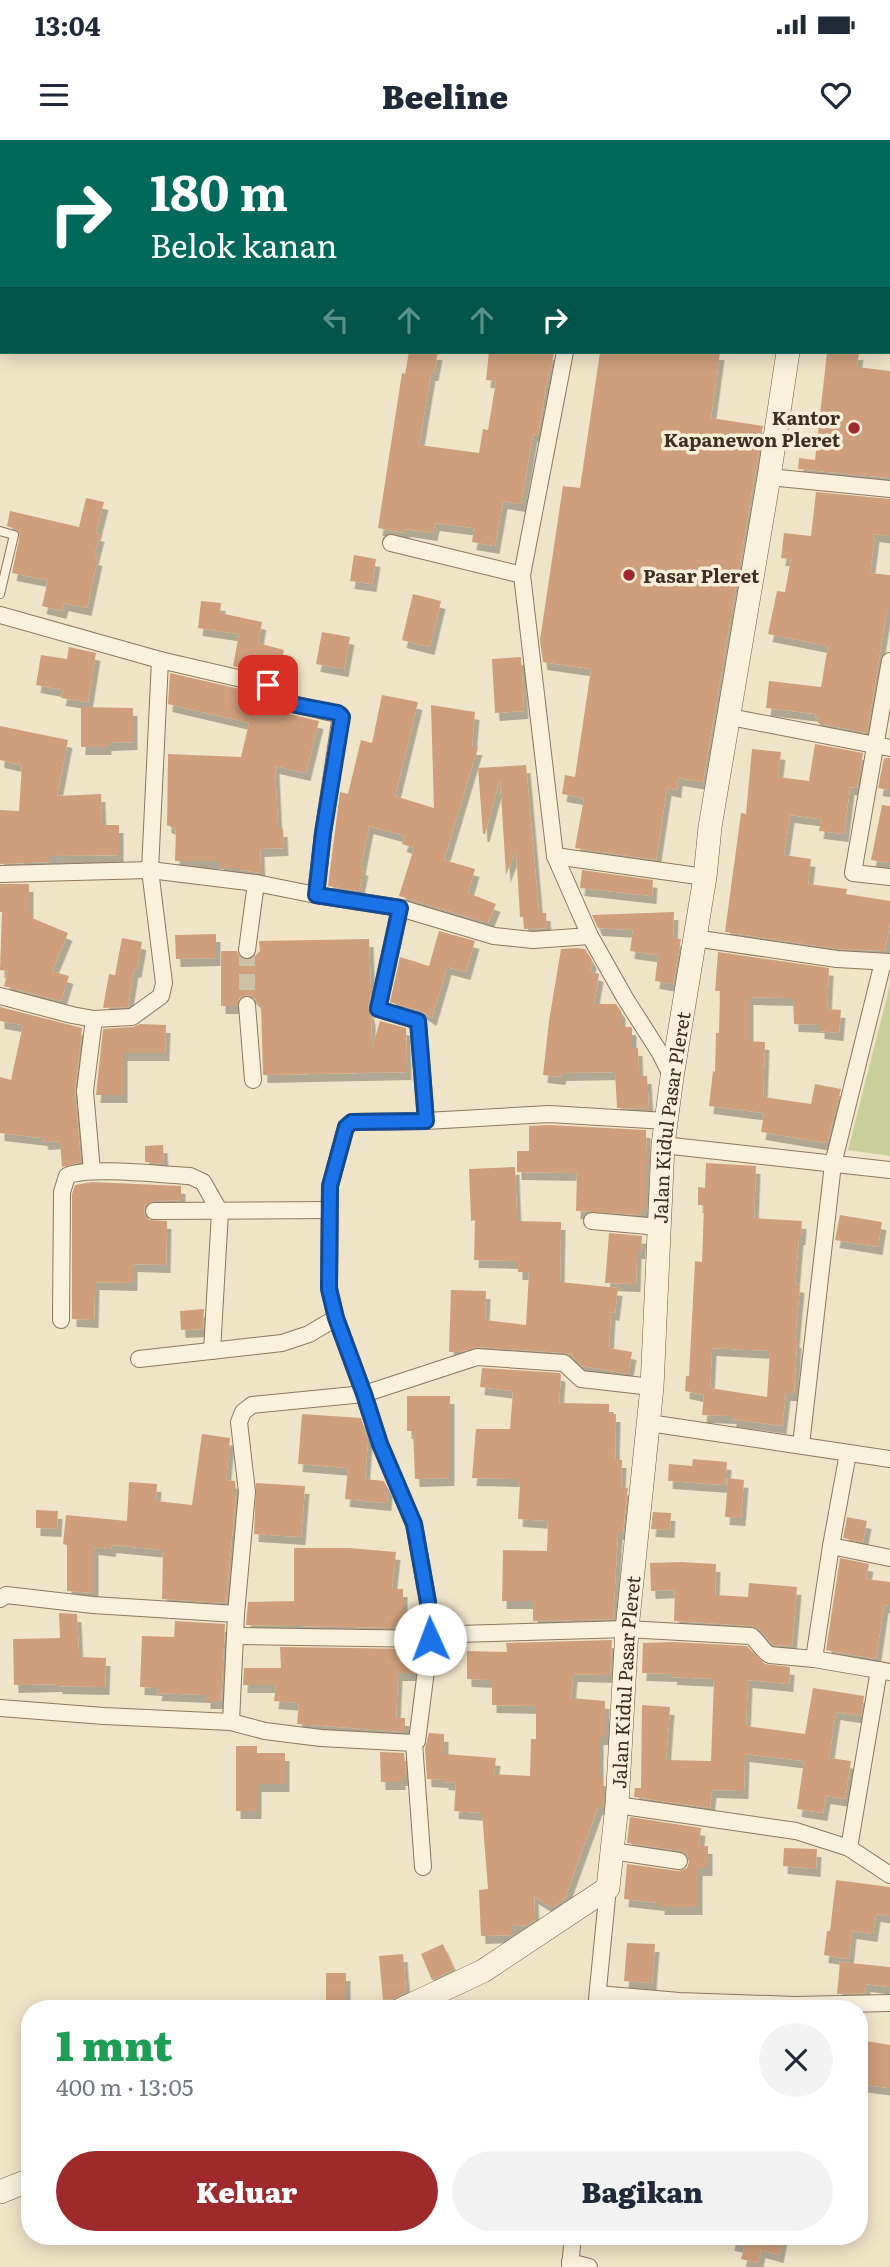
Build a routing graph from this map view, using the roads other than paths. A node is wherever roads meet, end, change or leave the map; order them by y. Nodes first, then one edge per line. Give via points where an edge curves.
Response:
1 (565, 354) edge
2 (788, 354) edge
3 (769, 477) junction
4 (890, 489) edge
5 (0, 531) edge
6 (391, 543) dead end
7 (522, 575) junction
8 (0, 594) edge
9 (0, 615) edge
10 (160, 660) junction
11 (890, 662) edge
12 (730, 717) junction
13 (883, 747) edge
14 (555, 856) junction
15 (150, 870) junction
16 (0, 874) edge
17 (705, 877) junction
18 (890, 877) edge
19 (256, 883) junction
20 (316, 895) junction
21 (400, 908) junction
22 (590, 936) junction
23 (694, 938) junction
24 (247, 950) tunnel mouth
25 (886, 962) edge
26 (0, 996) edge
27 (247, 1005) tunnel mouth
28 (94, 1019) junction
29 (671, 1077) junction
30 (253, 1080) dead end
31 (426, 1121) junction
32 (666, 1121) junction
33 (663, 1145) junction
34 (834, 1164) junction
35 (890, 1170) edge
36 (92, 1171) junction
37 (328, 1210) junction
38 (154, 1211) dead end
39 (220, 1212) junction
40 (592, 1221) dead end
41 (659, 1227) junction
42 (336, 1318) junction
43 (61, 1320) dead end
44 (212, 1351) junction
45 (139, 1359) dead end
46 (652, 1387) junction
47 (364, 1394) junction
48 (649, 1423) junction
49 (801, 1446) junction
50 (848, 1453) junction
51 (890, 1459) edge
52 (831, 1546) junction
53 (890, 1558) edge
54 (0, 1599) edge
55 (236, 1614) junction
56 (627, 1629) junction
57 (235, 1636) junction
58 (430, 1639) junction
59 (814, 1659) junction
60 (885, 1671) edge
61 (0, 1708) edge
62 (231, 1723) junction
63 (414, 1743) junction
64 (617, 1805) junction
65 (849, 1848) junction
66 (612, 1852) junction
67 (679, 1861) dead end
68 (424, 1867) dead end
69 (890, 1875) edge
70 (608, 1888) junction
71 (421, 2000) edge
72 (597, 2000) edge
73 (868, 2003) edge
74 (890, 2003) edge
75 (21, 2184) edge
76 (0, 2192) edge
77 (572, 2245) edge
78 (570, 2264) edge
79 (589, 2267) edge

1 - 7 street
2 - 3 street, Jalan Kidul Pasar Pleret
3 - 4 street
3 - 12 street, Jalan Kidul Pasar Pleret
5 - 8 lane via 14,535
6 - 7 street
7 - 14 street
9 - 10 street
10 - 15 street
10 - 20 street via 268,685 275,701 341,715
11 - 13 street
12 - 13 street
12 - 17 street, Jalan Kidul Pasar Pleret
13 - 18 street via 853,873
14 - 17 street
14 - 22 street
15 - 16 street
15 - 19 street
15 - 28 street via 162,996 132,1017
17 - 23 street, Jalan Kidul Pasar Pleret
19 - 20 street
19 - 24 street
20 - 21 street
21 - 22 street via 494,936 533,940
21 - 31 street via 378,1009 418,1021
22 - 29 street
23 - 25 street
23 - 29 street, Jalan Kidul Pasar Pleret
25 - 34 street
26 - 28 street
27 - 30 street
28 - 36 street via 85,1091
29 - 32 street, Jalan Kidul Pasar Pleret
31 - 32 street via 548,1114
31 - 37 street via 352,1122 346,1127
32 - 33 street, Jalan Kidul Pasar Pleret
33 - 34 street
33 - 41 street, Jalan Kidul Pasar Pleret
34 - 35 street
34 - 49 street
36 - 39 street via 190,1176 203,1182
36 - 43 street via 72,1173 64,1181
37 - 39 street
37 - 42 street via 329,1289
38 - 39 street
39 - 44 street
40 - 41 street
41 - 46 street, Jalan Kidul Pasar Pleret
42 - 44 street via 282,1343
42 - 47 street
44 - 45 street
46 - 47 street via 581,1378 564,1363 477,1357
46 - 48 street, Jalan Kidul Pasar Pleret
47 - 55 street via 252,1405 243,1412 239,1422 247,1492
47 - 58 street via 414,1524
48 - 49 street
48 - 56 street, Jalan Kidul Pasar Pleret
49 - 50 street
50 - 51 street
50 - 52 street
52 - 53 street
52 - 59 street
54 - 55 street via 6,1595
55 - 57 street
56 - 58 street via 457,1634
56 - 59 street via 751,1636 770,1655
56 - 64 street, Jalan Kidul Pasar Pleret
57 - 58 street
57 - 62 street
58 - 63 street
59 - 60 street
60 - 65 street
61 - 62 street
62 - 63 street via 321,1738
63 - 68 street
64 - 65 street via 796,1831
64 - 66 street, Jalan Kidul Pasar Pleret
65 - 69 street
66 - 67 street
66 - 70 street, Jalan Kidul Pasar Pleret
70 - 71 street via 482,1971
70 - 72 street
73 - 74 street
75 - 76 street
77 - 78 street
78 - 79 street

